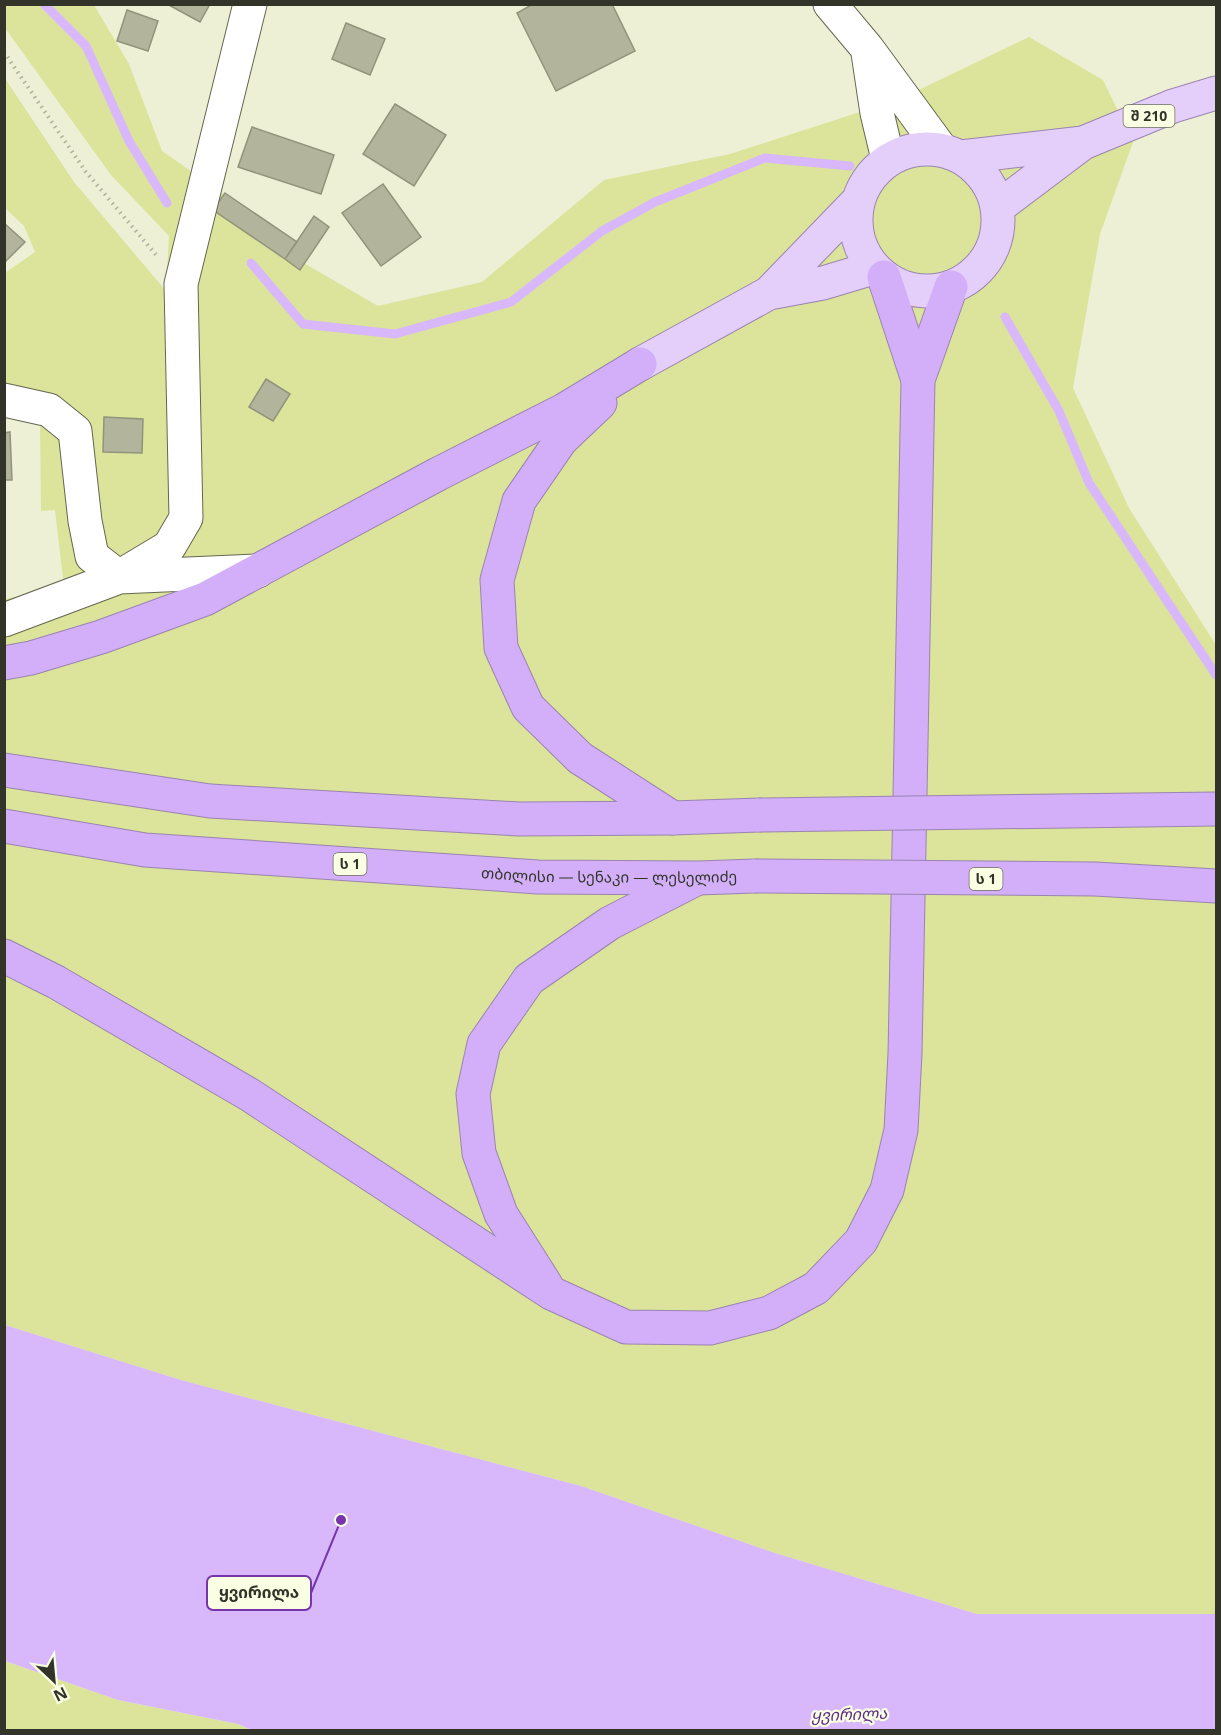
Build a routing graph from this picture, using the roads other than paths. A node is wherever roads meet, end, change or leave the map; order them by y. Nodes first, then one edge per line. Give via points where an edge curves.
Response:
1 (250, 4) edge
2 (830, 4) edge
3 (867, 48) junction
4 (1216, 93) edge
5 (1083, 143) junction
6 (951, 153) junction
7 (888, 159) junction
8 (857, 201) junction
9 (997, 208) junction
10 (878, 273) junction
11 (951, 287) junction
12 (769, 293) junction
13 (640, 364) junction
14 (918, 380) junction
15 (4, 400) edge
16 (258, 571) junction
17 (119, 577) junction
18 (4, 620) edge
19 (4, 663) edge
20 (4, 770) edge
21 (1216, 809) edge
22 (673, 818) junction
23 (4, 826) edge
24 (698, 878) junction
25 (1216, 886) edge
26 (4, 956) edge
27 (551, 1293) junction

1 - 17 street via 181,284 186,518 169,547
2 - 3 street
3 - 6 street
3 - 7 street
4 - 5 main road, შ 210
5 - 6 main road, შ 210
5 - 9 main road, შ 210
6 - 7 main road via 913,149
6 - 9 main road via 985,178
7 - 8 main road via 868,177
8 - 10 main road via 856,237
8 - 12 main road
9 - 11 main road via 995,241 988,256 966,280
10 - 11 main road via 916,291
10 - 12 main road
10 - 14 highway
11 - 14 highway
12 - 13 main road
13 - 16 highway via 564,410
13 - 22 highway via 561,440 519,501 497,580 501,648 528,707 580,758
14 - 27 highway via 905,1054 901,1130 887,1190 861,1241 816,1288 768,1313 710,1328 626,1327
15 - 17 street via 49,410 75,431 92,556
16 - 17 street
16 - 19 highway via 205,599 111,633
17 - 18 street
20 - 22 highway via 210,801 519,819
21 - 22 highway, bridge
23 - 24 highway, თბილისი — სენაკი — ლესელიძე / ს 1 via 157,851 538,877
24 - 25 highway, თბილისი — სენაკი — ლესელიძე / ს 1, bridge via 1095,879
24 - 27 highway via 610,923 529,979 484,1044 473,1094 479,1153 501,1214
26 - 27 highway via 250,1095

